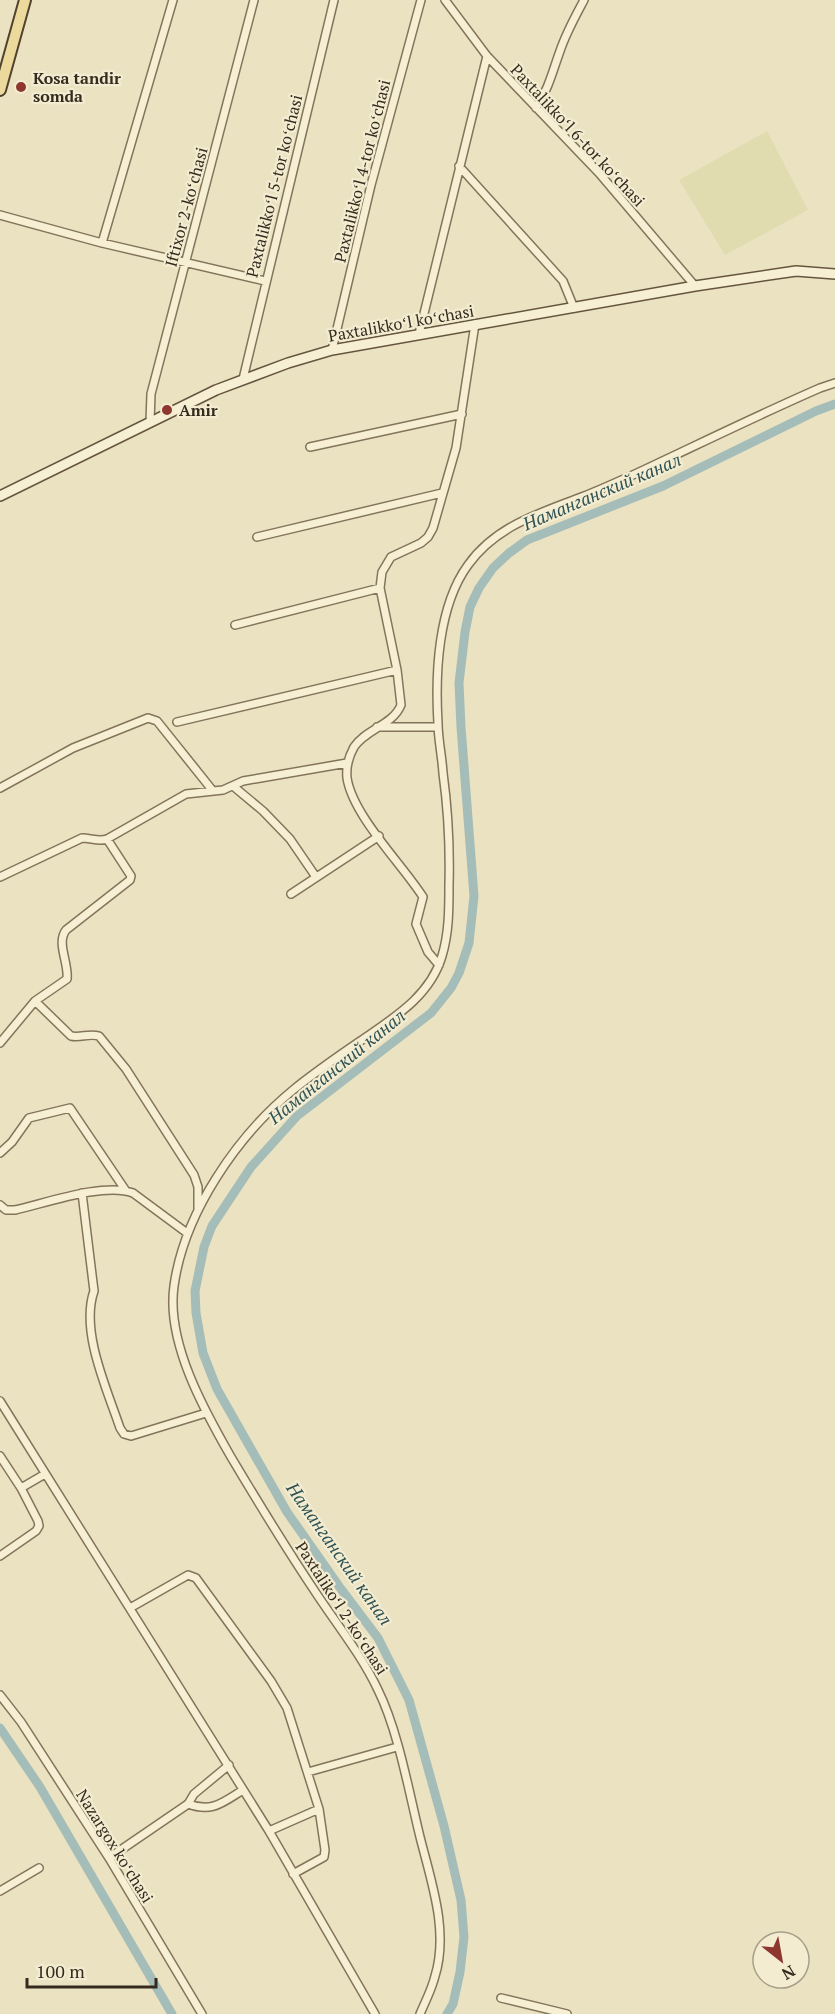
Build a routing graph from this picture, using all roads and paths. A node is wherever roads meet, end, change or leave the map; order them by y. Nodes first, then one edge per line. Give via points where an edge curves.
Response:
1 (25, 0) edge
2 (173, 0) edge
3 (254, 0) edge
4 (334, 0) edge
5 (421, 0) edge
6 (445, 0) edge
7 (584, 0) edge
8 (487, 56) junction
9 (0, 90) edge
10 (536, 108) junction
11 (459, 166) junction
12 (0, 215) edge
13 (102, 243) junction
14 (186, 262) junction
15 (835, 274) edge
16 (265, 281) junction
17 (695, 286) junction
18 (574, 308) junction
19 (475, 324) junction
20 (419, 334) junction
21 (332, 350) junction
22 (243, 379) junction
23 (835, 383) edge
24 (462, 414) junction
25 (150, 422) junction
26 (310, 447) dead end
27 (442, 493) junction
28 (0, 496) edge
29 (257, 537) dead end
30 (380, 588) junction
31 (235, 625) dead end
32 (397, 670) junction
33 (177, 722) dead end
34 (377, 727) junction
35 (438, 728) junction
36 (347, 764) junction
37 (234, 786) junction
38 (0, 788) edge
39 (213, 791) junction
40 (379, 836) junction
41 (107, 839) junction
42 (319, 875) junction
43 (0, 877) edge
44 (291, 894) dead end
45 (439, 965) junction
46 (35, 1001) junction
47 (0, 1043) edge
48 (0, 1153) edge
49 (126, 1191) junction
50 (82, 1193) junction
51 (0, 1205) edge
52 (198, 1213) junction
53 (187, 1233) junction
54 (0, 1401) edge
55 (206, 1413) junction
56 (0, 1456) edge
57 (45, 1474) junction
58 (21, 1488) junction
59 (0, 1556) edge
60 (130, 1608) junction
61 (0, 1695) edge
62 (397, 1747) junction
63 (229, 1765) junction
64 (308, 1772) junction
65 (243, 1790) junction
66 (188, 1804) junction
67 (320, 1809) junction
68 (269, 1831) junction
69 (109, 1858) junction
70 (39, 1868) dead end
71 (293, 1874) junction
72 (0, 1891) edge
73 (501, 1998) dead end
74 (202, 2014) edge
75 (375, 2014) edge
76 (420, 2014) edge
77 (567, 2014) edge

1 - 9 main road
2 - 13 street
3 - 14 street, Iftixor 2-koʻchasi
4 - 16 street, Paxtalikkoʻl 5-tor koʻchasi
5 - 21 street, Paxtalikkoʻl 4-tor koʻchasi
6 - 8 street, Paxtalikkoʻl 6-tor koʻchasi
7 - 10 street
8 - 10 street, Paxtalikkoʻl 6-tor koʻchasi
8 - 11 street
10 - 17 street, Paxtalikkoʻl 6-tor koʻchasi via 599,173
11 - 18 street via 563,281
11 - 20 street
12 - 13 street
13 - 14 street
14 - 16 street
14 - 25 street, Iftixor 2-koʻchasi via 151,394
15 - 17 street, Paxtalikkoʻl koʻchasi via 796,271
16 - 22 street, Paxtalikkoʻl 5-tor koʻchasi
17 - 18 street, Paxtalikkoʻl koʻchasi
18 - 19 street, Paxtalikkoʻl koʻchasi
19 - 20 street, Paxtalikkoʻl koʻchasi
19 - 24 street
20 - 21 street, Paxtalikkoʻl koʻchasi
21 - 22 street, Paxtalikkoʻl koʻchasi
22 - 25 street, Paxtalikkoʻl koʻchasi
23 - 35 street, Paxtalikoʻl 2-koʻchasi via 589,494 513,524 488,542 466,567 447,606 438,665
24 - 26 street
24 - 27 street
25 - 28 street, Paxtalikkoʻl koʻchasi
27 - 29 street
27 - 30 street via 428,537 391,557 382,572
30 - 31 street
30 - 32 street
32 - 33 street
32 - 34 street via 401,705
34 - 35 street
34 - 36 street via 354,747
35 - 45 street, Paxtalikoʻl 2-koʻchasi via 450,874 446,941
36 - 37 street via 243,781
36 - 40 street via 354,799
37 - 39 street
37 - 42 street via 290,839
38 - 39 street via 74,747 148,718 157,722
39 - 41 street via 186,794
40 - 42 street
40 - 45 street via 423,897 416,924 428,952
41 - 43 street via 82,838
41 - 46 street via 130,880 62,935 67,979
42 - 44 street
45 - 52 street, Paxtalikoʻl 2-koʻchasi via 427,987 402,1011 270,1110 226,1164
46 - 47 street
46 - 52 street via 71,1036 99,1036 126,1069 194,1175
48 - 49 street via 29,1118 70,1108
49 - 50 street
49 - 53 street
50 - 51 street via 15,1210
50 - 55 street via 94,1291 92,1340 120,1428 131,1436
52 - 53 street, Paxtalikoʻl 2-koʻchasi
53 - 55 street, Paxtalikoʻl 2-koʻchasi via 173,1287 173,1316 185,1365
54 - 57 street
55 - 62 street, Paxtalikoʻl 2-koʻchasi via 263,1511 356,1650 380,1692
56 - 58 street
57 - 58 street
57 - 60 street
58 - 59 street via 39,1526
60 - 63 street
60 - 64 street via 188,1575 196,1578 287,1708
61 - 69 street, Nazargox koʻchasi
62 - 64 street
62 - 76 street, Paxtalikoʻl 2-koʻchasi via 437,1906 441,1939 436,1975
63 - 65 street
63 - 66 street via 194,1794
64 - 67 street
65 - 66 street via 214,1807
65 - 68 street
66 - 69 street
67 - 68 street
67 - 71 street via 324,1857
68 - 71 street
69 - 74 street, Nazargox koʻchasi
70 - 72 street
71 - 75 street
73 - 77 street

